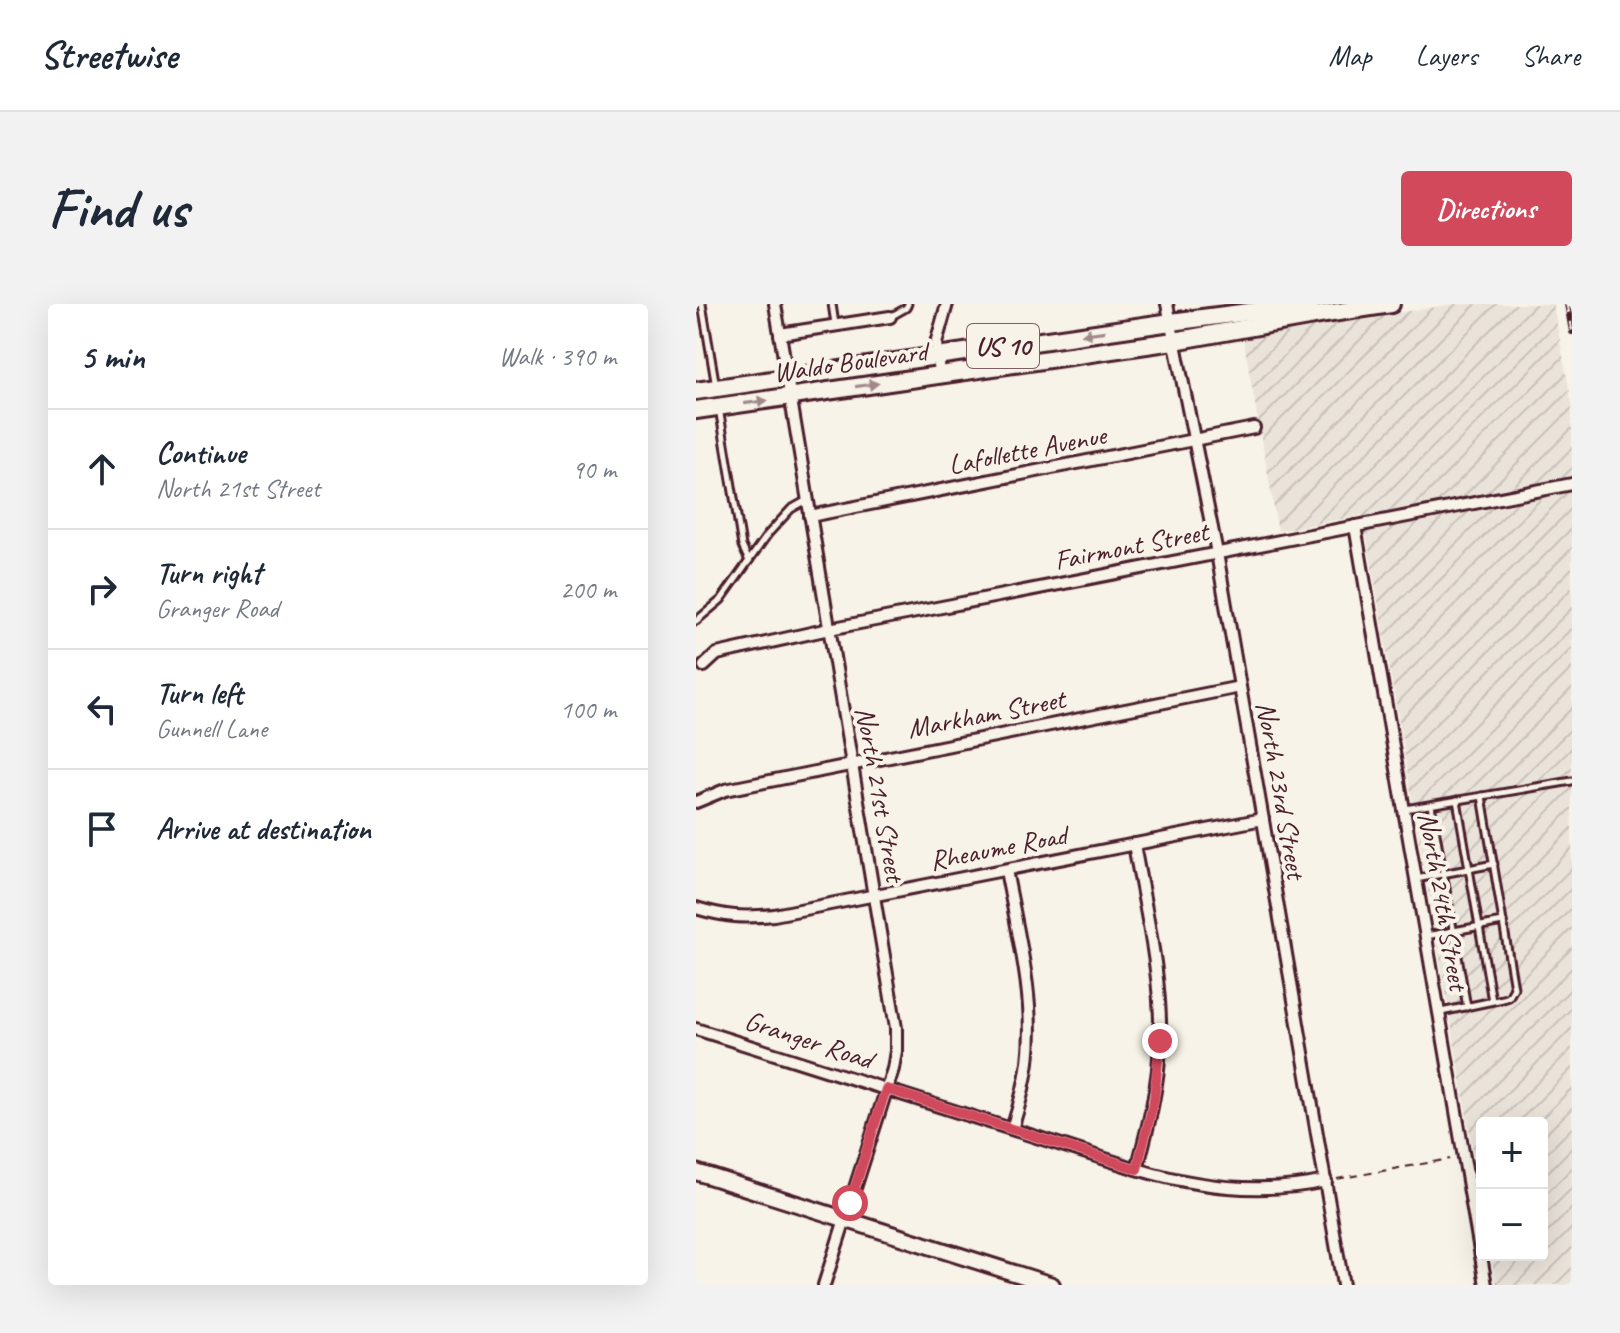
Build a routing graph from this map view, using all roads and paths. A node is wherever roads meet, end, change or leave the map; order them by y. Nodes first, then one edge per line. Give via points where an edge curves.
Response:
1 (702, 304) edge
2 (775, 304) edge
3 (832, 304) edge
4 (908, 304) edge
5 (947, 304) edge
6 (1167, 304) edge
7 (1310, 304) edge
8 (1391, 304) edge
9 (890, 317) joint
10 (1171, 322) junction
11 (835, 325) junction
12 (780, 334) junction
13 (1174, 341) junction
14 (936, 355) junction
15 (939, 374) junction
16 (787, 377) junction
17 (717, 388) junction
18 (696, 391) edge
19 (790, 396) junction
20 (719, 407) junction
21 (696, 410) edge
22 (1254, 428) dead end
23 (1195, 440) junction
24 (1572, 484) edge
25 (807, 499) junction
26 (810, 516) junction
27 (1355, 526) junction
28 (1217, 553) junction
29 (749, 561) junction
30 (696, 621) edge
31 (829, 629) junction
32 (704, 666) dead end
33 (1240, 687) junction
34 (851, 764) junction
35 (1572, 781) edge
36 (1482, 796) junction
37 (1457, 800) junction
38 (696, 802) edge
39 (1431, 805) junction
40 (1404, 809) junction
41 (1263, 819) junction
42 (1134, 844) junction
43 (1494, 864) junction
44 (1469, 868) junction
45 (1006, 870) junction
46 (1443, 874) junction
47 (1416, 879) junction
48 (874, 896) junction
49 (696, 908) edge
50 (1503, 922) junction
51 (1479, 927) junction
52 (1453, 931) junction
53 (1426, 936) junction
54 (1492, 1001) junction
55 (1467, 1007) junction
56 (1439, 1013) junction
57 (696, 1029) edge
58 (886, 1089) junction
59 (1012, 1129) junction
60 (1450, 1159) dead end
61 (1137, 1169) junction
62 (696, 1172) edge
63 (1331, 1180) junction
64 (845, 1219) junction
65 (824, 1285) edge
66 (1052, 1285) edge
67 (1343, 1285) edge
68 (1486, 1285) edge

1 - 17 lane
2 - 12 street, North 21st Street
3 - 11 lane
4 - 9 lane
5 - 14 street
6 - 10 street, North 23rd Street
7 - 10 main road, Waldo Boulevard / US 10
8 - 13 main road, Waldo Boulevard / US 10
9 - 11 street
10 - 13 street, North 23rd Street
10 -> 14 main road, Waldo Boulevard / US 10
11 - 12 street
12 - 16 street, North 21st Street
13 - 15 main road, Waldo Boulevard / US 10
13 - 23 street, North 23rd Street
14 - 15 street
14 - 16 main road, Waldo Boulevard / US 10
19 -> 15 main road, Waldo Boulevard / US 10
16 - 17 main road, Waldo Boulevard / US 10
16 - 19 street, North 21st Street
17 - 18 main road, Waldo Boulevard / US 10
20 -> 19 main road, Waldo Boulevard / US 10
19 - 25 street, North 21st Street
20 - 21 main road, Waldo Boulevard / US 10
20 - 29 lane via 742,546
22 - 23 street, Lafollette Avenue
23 - 26 street, Lafollette Avenue
23 - 28 street, North 23rd Street
24 - 27 street, Fairmont Street
25 - 26 street, North 21st Street
25 - 29 lane via 791,509
26 - 31 street, North 21st Street
27 - 28 street, Fairmont Street
27 - 40 street, North 24th Street
28 - 31 street, Fairmont Street
28 - 33 street, North 23rd Street
29 - 30 lane via 721,600
31 - 32 street, Fairmont Street via 717,654
31 - 34 street, North 21st Street
33 - 34 street, Markham Street
33 - 41 street, North 23rd Street
34 - 38 street, Markham Street via 725,790
34 - 48 street, North 21st Street
35 - 36 lane
36 - 37 lane
36 - 43 lane
37 - 39 lane
37 - 44 lane
39 - 40 lane
39 - 46 lane
40 - 47 street, North 24th Street
41 - 42 street, Rheaume Road
41 - 63 street, North 23rd Street
42 - 45 street, Rheaume Road
42 - 61 street via 1156,972 1160,1041 1154,1100
43 - 44 lane
43 - 50 lane
44 - 46 lane
44 - 51 lane
45 - 48 street, Rheaume Road
45 - 59 street via 1030,1029 1023,1092
46 - 47 lane
46 - 52 lane
47 - 53 street, North 24th Street
48 - 49 street, Rheaume Road via 749,918
48 - 58 street, North 21st Street via 896,1028
50 - 51 lane
50 - 54 lane via 1514,988 1509,997
51 - 52 lane
51 - 54 lane
52 - 53 lane
52 - 55 lane
53 - 56 street, North 24th Street
54 - 55 lane
55 - 56 lane
56 - 68 street, North 24th Street
57 - 58 street, Granger Road
58 - 59 street, Granger Road
58 - 64 street, North 21st Street
59 - 61 street, Granger Road
60 - 63 path
61 - 63 street, Granger Road via 1235,1189
62 - 64 street
63 - 67 street, North 23rd Street
64 - 65 street, North 21st Street
64 - 66 street

